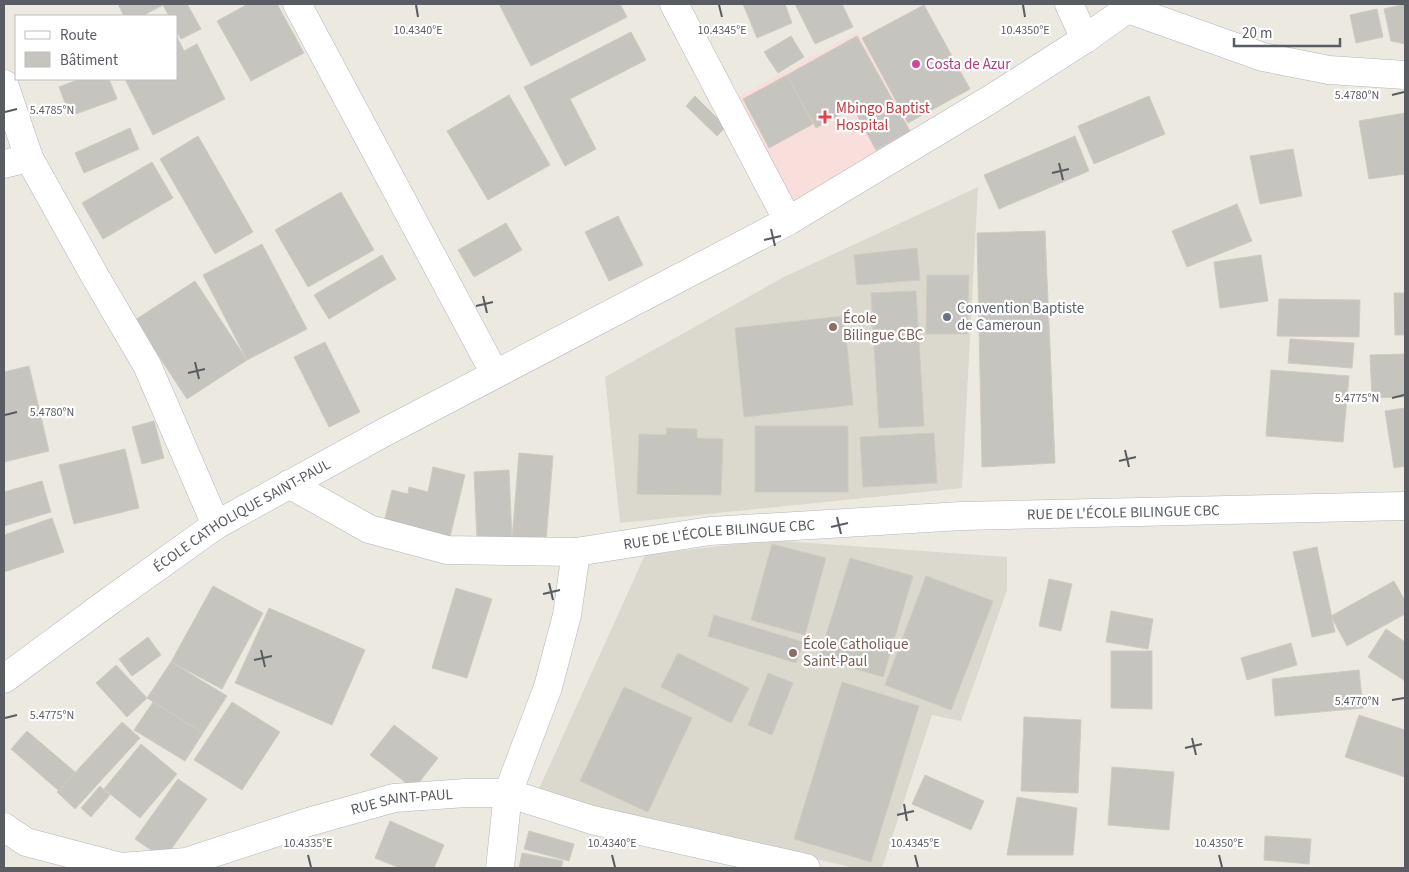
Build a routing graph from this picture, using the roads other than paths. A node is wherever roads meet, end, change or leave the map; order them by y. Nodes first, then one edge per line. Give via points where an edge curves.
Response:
1 (297, 4) edge
2 (674, 4) edge
3 (1069, 4) edge
4 (1131, 6) edge
5 (1085, 39) junction
6 (1405, 75) edge
7 (4, 84) edge
8 (16, 161) edge
9 (788, 221) junction
10 (495, 374) junction
11 (289, 484) junction
12 (1405, 506) edge
13 (216, 525) junction
14 (576, 552) junction
15 (4, 679) edge
16 (508, 793) junction
17 (4, 827) edge
18 (500, 868) edge
19 (806, 868) edge

1 - 10 street
2 - 9 street
3 - 5 street
4 - 5 street, ÉCOLE CATHOLIQUE SAINT-PAUL
4 - 6 street via 1263,57 1329,70
5 - 9 street, ÉCOLE CATHOLIQUE SAINT-PAUL
7 - 8 street
8 - 13 street via 96,278 147,365
9 - 10 street, ÉCOLE CATHOLIQUE SAINT-PAUL
10 - 11 street, ÉCOLE CATHOLIQUE SAINT-PAUL
11 - 13 street, ÉCOLE CATHOLIQUE SAINT-PAUL
11 - 14 street, RUE DE L'ÉCOLE BILINGUE CBC via 369,529 447,550
12 - 14 street, RUE DE L'ÉCOLE BILINGUE CBC via 962,516 710,531
13 - 15 street, ÉCOLE CATHOLIQUE SAINT-PAUL
14 - 16 street via 567,615 548,687
16 - 17 street, RUE SAINT-PAUL via 394,798 186,862 121,867 26,842
16 - 18 street
16 - 19 street, RUE SAINT-PAUL via 592,820

